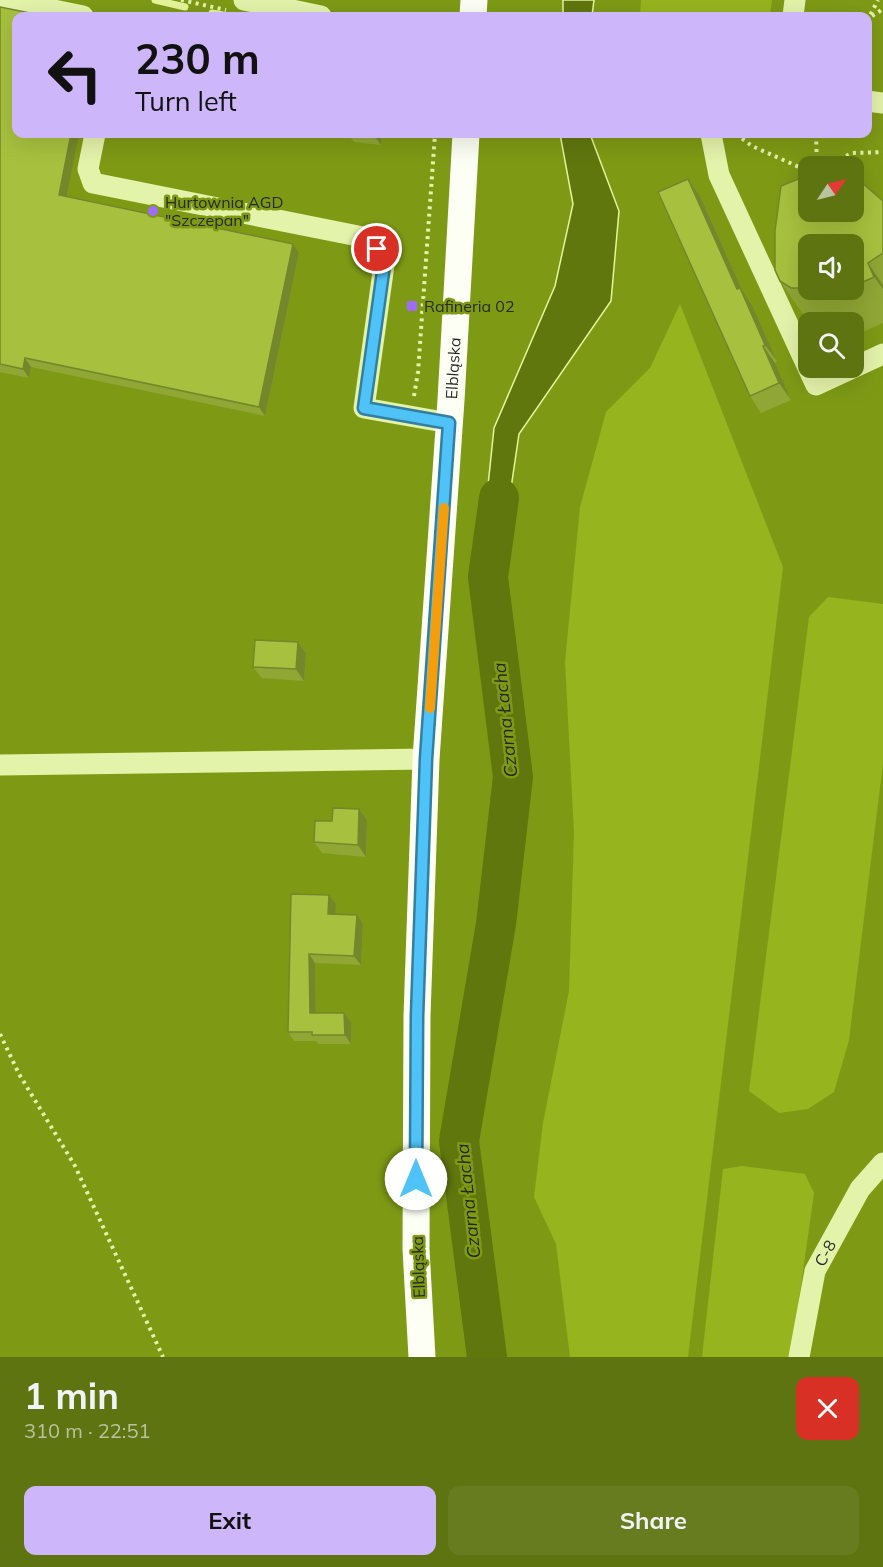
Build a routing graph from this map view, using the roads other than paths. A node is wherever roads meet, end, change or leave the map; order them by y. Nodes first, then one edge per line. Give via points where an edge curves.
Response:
1 (5, 0) edge
2 (241, 6) edge
3 (64, 12) edge
4 (289, 12) edge
5 (94, 138) edge
6 (466, 138) edge
7 (712, 138) edge
8 (883, 354) edge
9 (449, 423) junction
10 (426, 759) junction
11 (0, 765) edge
12 (883, 1163) edge
13 (422, 1357) edge
14 (799, 1357) edge

1 - 3 street
2 - 4 street
5 - 9 street via 88,169 93,183 363,237 377,249 384,265 364,408
6 - 9 main road, Elbląska
7 - 8 street via 719,175 816,385
9 - 10 main road, Elbląska
10 - 11 street
10 - 13 main road, Elbląska via 417,1016 416,1249
12 - 14 street, C-8 via 860,1189 815,1271

